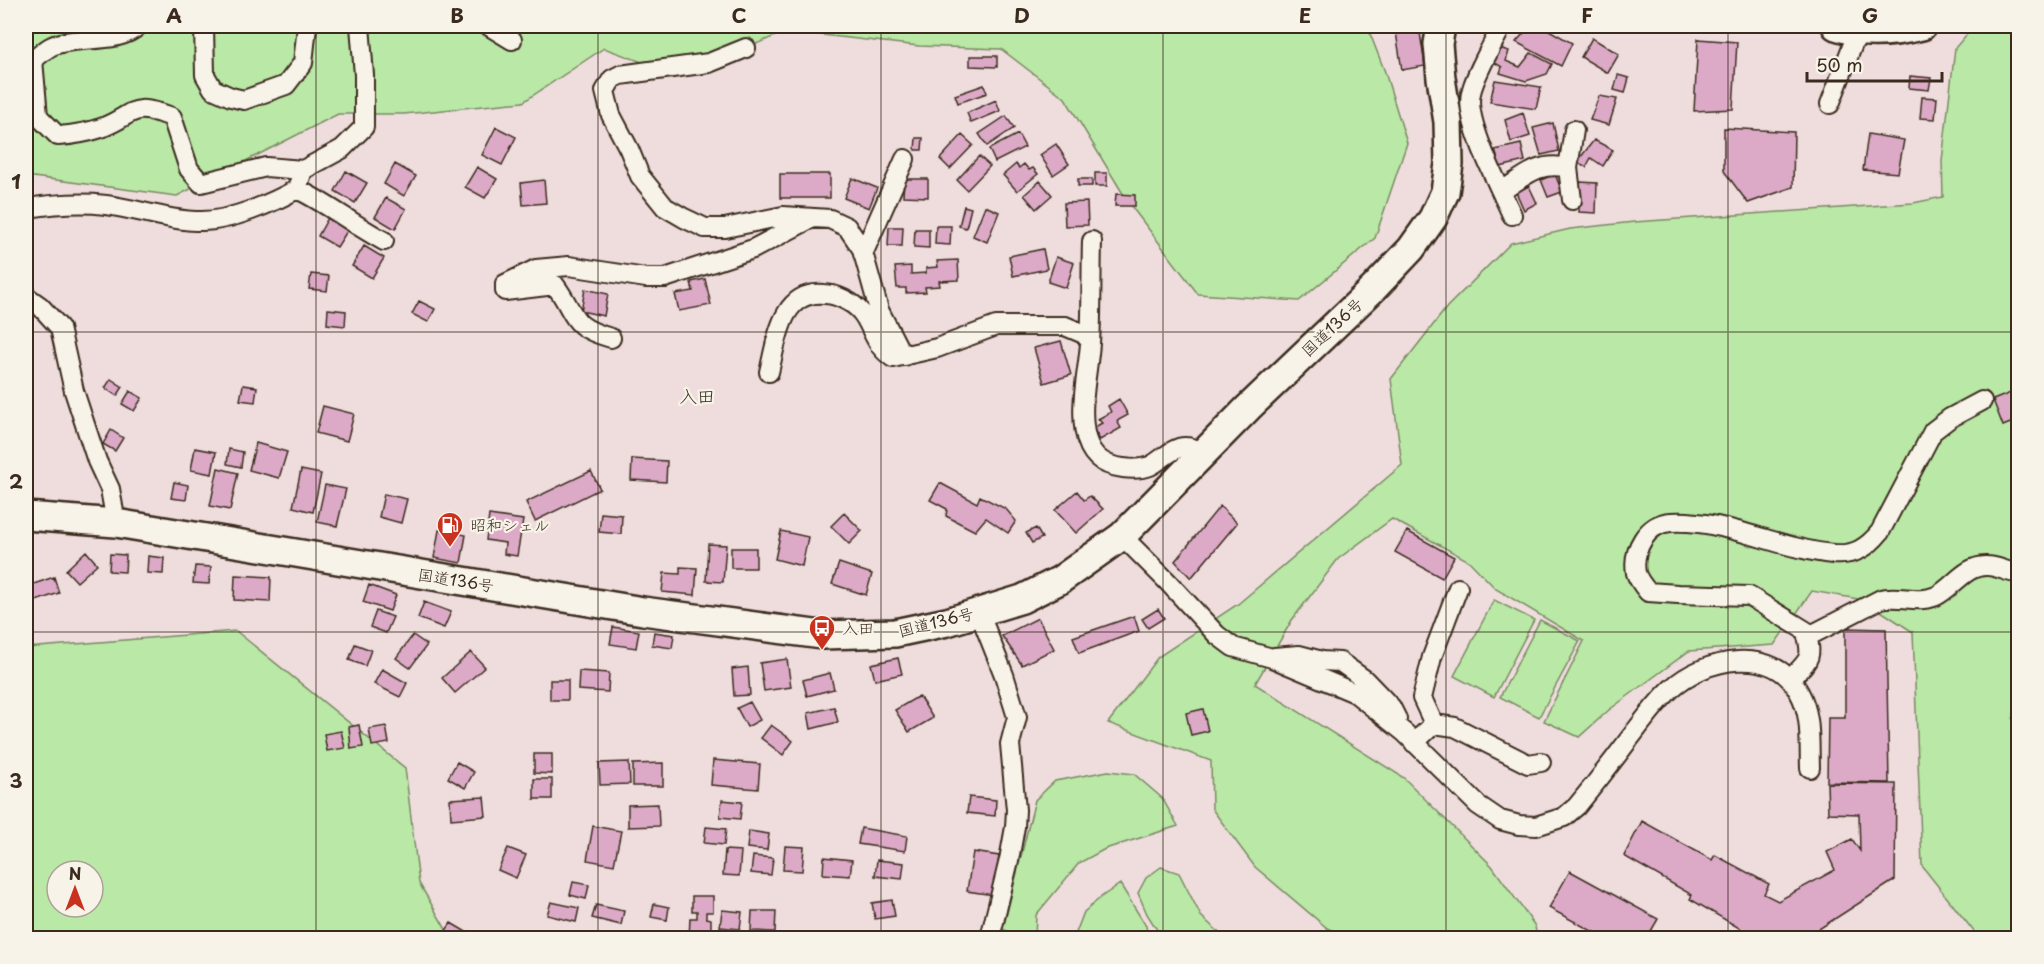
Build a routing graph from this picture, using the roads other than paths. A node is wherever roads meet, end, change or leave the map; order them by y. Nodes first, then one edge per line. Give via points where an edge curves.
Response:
1 (138, 26) edge
2 (204, 26) edge
3 (307, 26) edge
4 (360, 26) edge
5 (489, 26) edge
6 (1441, 26) edge
7 (1502, 26) edge
8 (1922, 26) edge
9 (1847, 28) edge
10 (512, 40) dead end
11 (746, 48) dead end
12 (1830, 105) dead end
13 (1574, 130) dead end
14 (905, 159) dead end
15 (1568, 168) junction
16 (303, 170) junction
17 (297, 189) junction
18 (1502, 191) junction
19 (1572, 200) dead end
20 (1512, 214) dead end
21 (26, 215) edge
22 (813, 218) junction
23 (384, 241) dead end
24 (1092, 241) dead end
25 (863, 254) junction
26 (26, 296) edge
27 (611, 338) dead end
28 (1090, 341) junction
29 (905, 356) junction
30 (769, 372) dead end
31 (1982, 401) dead end
32 (1204, 452) junction
33 (26, 516) edge
34 (116, 523) junction
35 (1122, 536) junction
36 (2019, 573) edge
37 (1458, 588) dead end
38 (979, 612) junction
39 (1807, 637) junction
40 (1790, 679) junction
41 (1434, 724) junction
42 (1410, 738) junction
43 (1541, 762) dead end
44 (1810, 768) dead end
45 (990, 939) edge

1 - 16 street via 107,38 52,45 33,60 38,116 58,136 103,128 133,110 152,109 172,117 189,169 201,183 266,167
2 - 3 street via 205,75 213,89 244,100 286,85 303,63
4 - 16 street via 364,127 342,149
5 - 10 street
6 - 32 highway, 国道136号 via 1438,44 1449,164 1445,192 1433,218 1411,249 1381,280
7 - 18 street via 1471,93 1470,106
8 - 9 highway via 1884,32
9 - 12 street
11 - 22 street via 709,63 620,75 612,79 605,91 611,115 640,176 665,207 684,218 705,228 725,228 783,216
13 - 15 street
14 - 25 street
15 - 18 street via 1536,168
15 - 19 street
16 - 17 street
17 - 21 street via 272,203 203,221 105,205 60,203 28,208
17 - 23 street
18 - 20 street
22 - 25 street via 830,219 847,227
22 - 27 street via 753,249 665,278 569,266 536,268 505,284 505,291 555,285 575,320 590,332
24 - 28 street
25 - 29 street via 879,310
26 - 34 street via 60,328 74,391 110,489
28 - 29 street via 1065,326 996,326
28 - 32 street via 1083,419 1095,457 1131,469 1148,467 1179,448
29 - 30 street via 893,358 882,348 861,311 854,306 832,294 812,293 795,300 788,310
31 - 39 street via 1933,431 1880,532 1856,553 1834,554 1794,547 1699,523 1668,522 1647,532 1640,546 1636,573 1648,592 1749,596 1806,631
32 - 35 highway, 国道136号
33 - 34 highway, 国道136号
34 - 38 highway, 国道136号 via 643,611 810,633 895,633
35 - 38 highway, 国道136号 via 1060,579 1022,599
35 - 42 street via 1233,647 1272,658 1299,655 1340,662 1364,679 1391,707
36 - 39 street via 1987,566 1972,569 1936,596 1890,596
37 - 41 street via 1432,657 1422,698
38 - 45 street via 1017,717 1009,754 1015,827
39 - 40 street via 1808,661
40 - 42 street via 1755,661 1708,666 1687,676 1649,714 1576,806 1563,817 1536,826 1500,820 1478,805
40 - 44 street via 1808,715
41 - 42 street
41 - 43 street via 1455,727 1528,764

